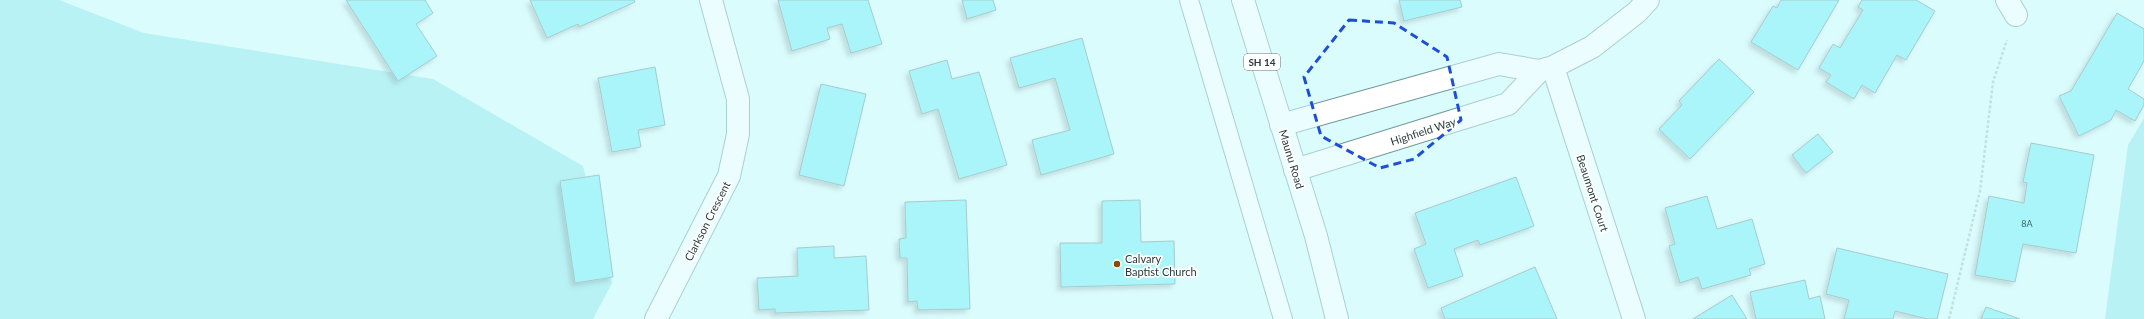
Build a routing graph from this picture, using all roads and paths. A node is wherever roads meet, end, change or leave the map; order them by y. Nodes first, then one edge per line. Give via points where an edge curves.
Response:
1 (711, 0) edge
2 (1189, 0) edge
3 (1243, 0) edge
4 (1648, 0) edge
5 (2012, 7) edge
6 (1546, 69) junction
7 (1281, 124) junction
8 (1295, 170) junction
9 (656, 319) edge
10 (1283, 319) edge
11 (1337, 319) edge
12 (1634, 319) edge
13 (1949, 319) edge

1 - 9 street, Clarkson Crescent via 738,99 738,134 729,176
2 - 10 lane
3 - 7 street, Maunu Road / SH 14
4 - 6 street, Highfield Way via 1637,12 1592,47
5 - 13 path via 1993,82 1980,191
6 - 7 street via 1499,64
6 - 8 street, Highfield Way via 1508,104
6 - 12 street, Beaumont Court
7 - 8 street, Maunu Road / SH 14
8 - 11 street, Maunu Road / SH 14 via 1316,236

